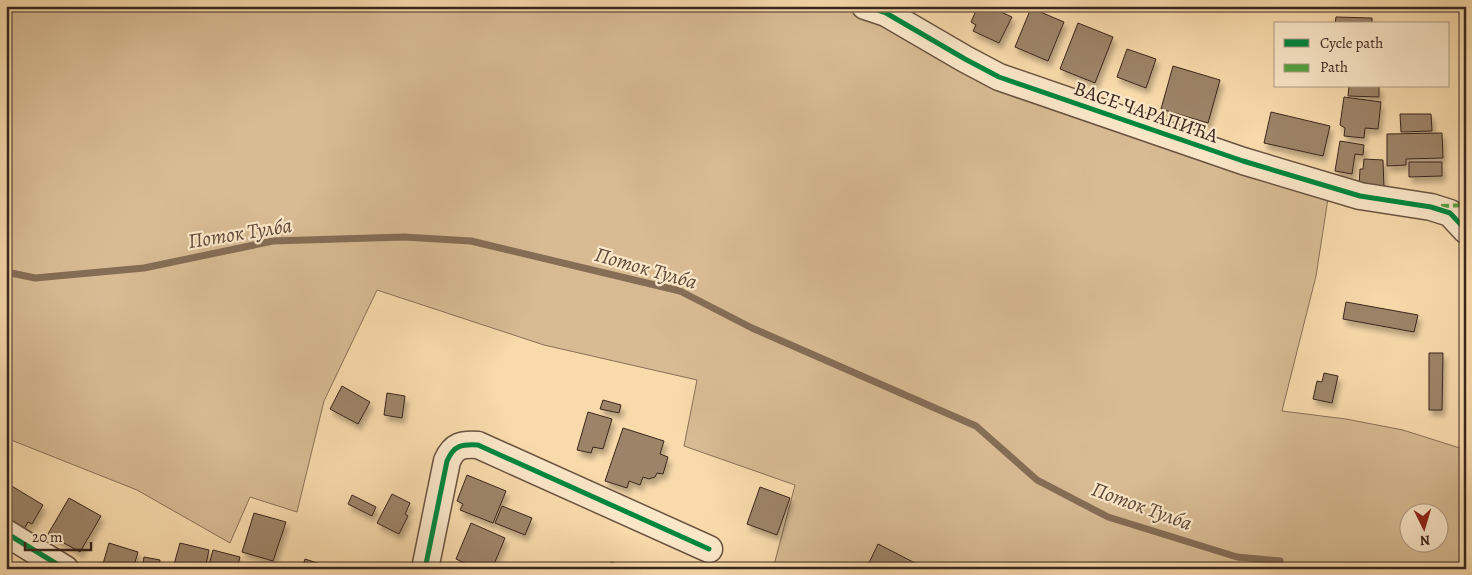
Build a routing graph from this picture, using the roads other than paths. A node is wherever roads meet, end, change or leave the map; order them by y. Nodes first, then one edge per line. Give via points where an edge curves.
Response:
1 (865, 6) edge
2 (1466, 230) edge
3 (6, 533) edge
4 (709, 548) dead end
5 (65, 569) edge
6 (425, 569) edge

1 - 2 street, ВАСЕ ЧАРАПИЋА via 886,13 999,77 1243,161 1360,196 1431,206 1450,213
3 - 5 street
4 - 6 street via 478,445 467,444 451,452

